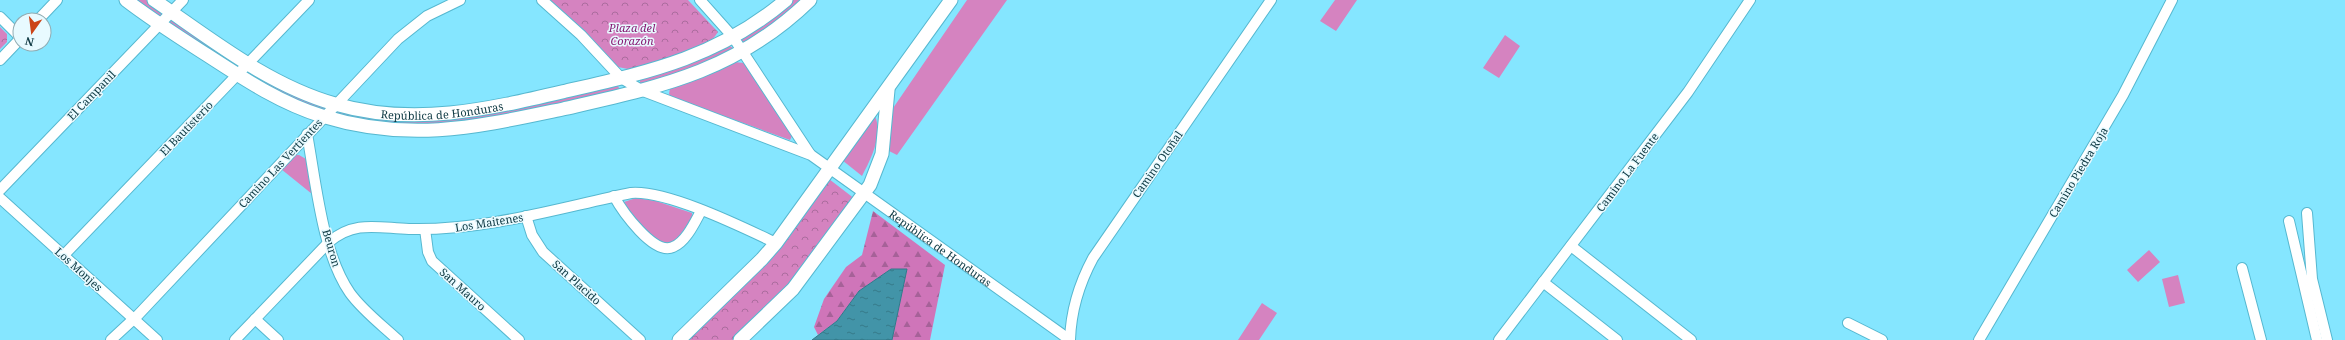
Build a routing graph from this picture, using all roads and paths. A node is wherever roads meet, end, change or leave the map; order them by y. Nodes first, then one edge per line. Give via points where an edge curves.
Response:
1 (57, 0) edge
2 (126, 0) edge
3 (154, 0) edge
4 (183, 0) edge
5 (309, 0) edge
6 (460, 0) edge
7 (542, 0) edge
8 (700, 0) edge
9 (786, 0) edge
10 (810, 0) edge
11 (951, 0) edge
12 (1271, 0) edge
13 (1750, 0) edge
14 (2172, 0) edge
15 (46, 12) edge
16 (171, 12) junction
17 (0, 18) edge
18 (159, 24) junction
19 (12, 30) edge
20 (733, 38) junction
21 (12, 47) edge
22 (741, 52) junction
23 (0, 60) edge
24 (248, 64) junction
25 (237, 75) junction
26 (621, 78) junction
27 (889, 86) junction
28 (643, 91) junction
29 (336, 104) junction
30 (492, 108) junction
31 (324, 117) junction
32 (496, 123) junction
33 (307, 134) junction
34 (811, 155) junction
35 (828, 168) junction
36 (0, 190) edge
37 (865, 194) junction
38 (614, 196) junction
39 (0, 198) edge
40 (701, 211) junction
41 (2308, 213) dead end
42 (526, 216) junction
43 (2289, 221) dead end
44 (425, 229) junction
45 (328, 242) junction
46 (776, 243) junction
47 (1571, 246) junction
48 (64, 255) junction
49 (2242, 268) dead end
50 (1543, 282) junction
51 (134, 319) junction
52 (255, 319) junction
53 (1848, 323) dead end
54 (111, 340) edge
55 (157, 340) edge
56 (235, 340) edge
57 (278, 340) edge
58 (398, 340) edge
59 (519, 340) edge
60 (640, 340) edge
61 (679, 340) edge
62 (740, 340) edge
63 (1070, 340) edge
64 (1499, 340) edge
65 (1617, 340) edge
66 (1691, 340) edge
67 (1882, 340) edge
68 (1979, 340) edge
69 (2261, 340) edge
70 (2317, 340) edge
71 (2327, 340) edge

1 - 15 street
2 - 18 street, República de Honduras
3 - 16 street, República de Honduras
4 - 16 street, El Campanil
5 - 24 street, El Bautisterio
6 - 29 street, Camino Las Vertientes via 437,10 407,31
7 - 26 street via 581,35
8 - 20 street
9 - 20 street
10 - 22 street via 772,32
11 - 27 street
12 - 63 street, Camino Otoñal via 1093,258 1077,293
13 - 47 street, Camino La Fuente via 1688,92
14 - 68 street, Camino Piedra Roja via 2123,96
16 - 18 street, El Campanil
16 - 24 street, República de Honduras
17 - 19 street
18 - 25 street, República de Honduras
18 - 36 street, El Campanil
20 - 22 street, República de Honduras
20 - 26 street, República de Honduras via 662,68
21 - 23 street
22 - 28 street, República de Honduras via 690,76
22 - 34 street, República de Honduras
24 - 25 street, El Bautisterio
24 - 29 street, República de Honduras via 290,87
25 - 31 street, República de Honduras via 278,99
25 - 48 street, El Bautisterio
26 - 28 street
26 - 30 street, República de Honduras
27 - 35 street
27 - 37 street via 882,154
28 - 32 street, República de Honduras
28 - 34 street, República de Honduras
29 - 30 street, República de Honduras via 375,113 410,116
29 - 31 street, Camino Las Vertientes
30 - 32 street
31 - 32 street, República de Honduras via 367,127 409,132 466,129
31 - 33 street, Camino Las Vertientes
33 - 45 street, Beuron
33 - 51 street, Camino Las Vertientes
34 - 35 street, República de Honduras
35 - 37 street, República de Honduras
35 - 46 street
37 - 62 street via 793,289
37 - 63 street, República de Honduras
38 - 40 street, Los Maitenes via 646,192
38 - 40 street via 629,220 657,246 665,249 673,248 680,242
38 - 42 street, Los Maitenes
39 - 48 street, Los Monjes
40 - 46 street, Los Maitenes
41 - 71 street via 2312,279
42 - 44 street, Los Maitenes via 474,226
42 - 60 street, San Placido via 532,235 543,252
43 - 70 street
44 - 45 street, Los Maitenes via 359,227 345,231
44 - 59 street, San Mauro via 428,252 432,260
45 - 52 street, Los Maitenes
45 - 58 street, Beuron via 350,293
46 - 61 street
47 - 50 street, Camino La Fuente
47 - 66 street
48 - 51 street, Los Monjes
49 - 69 street
50 - 64 street, Camino La Fuente
50 - 65 street
51 - 54 street, Camino Las Vertientes
51 - 55 street, Los Monjes
52 - 56 street, Los Maitenes
52 - 57 street
53 - 67 street

